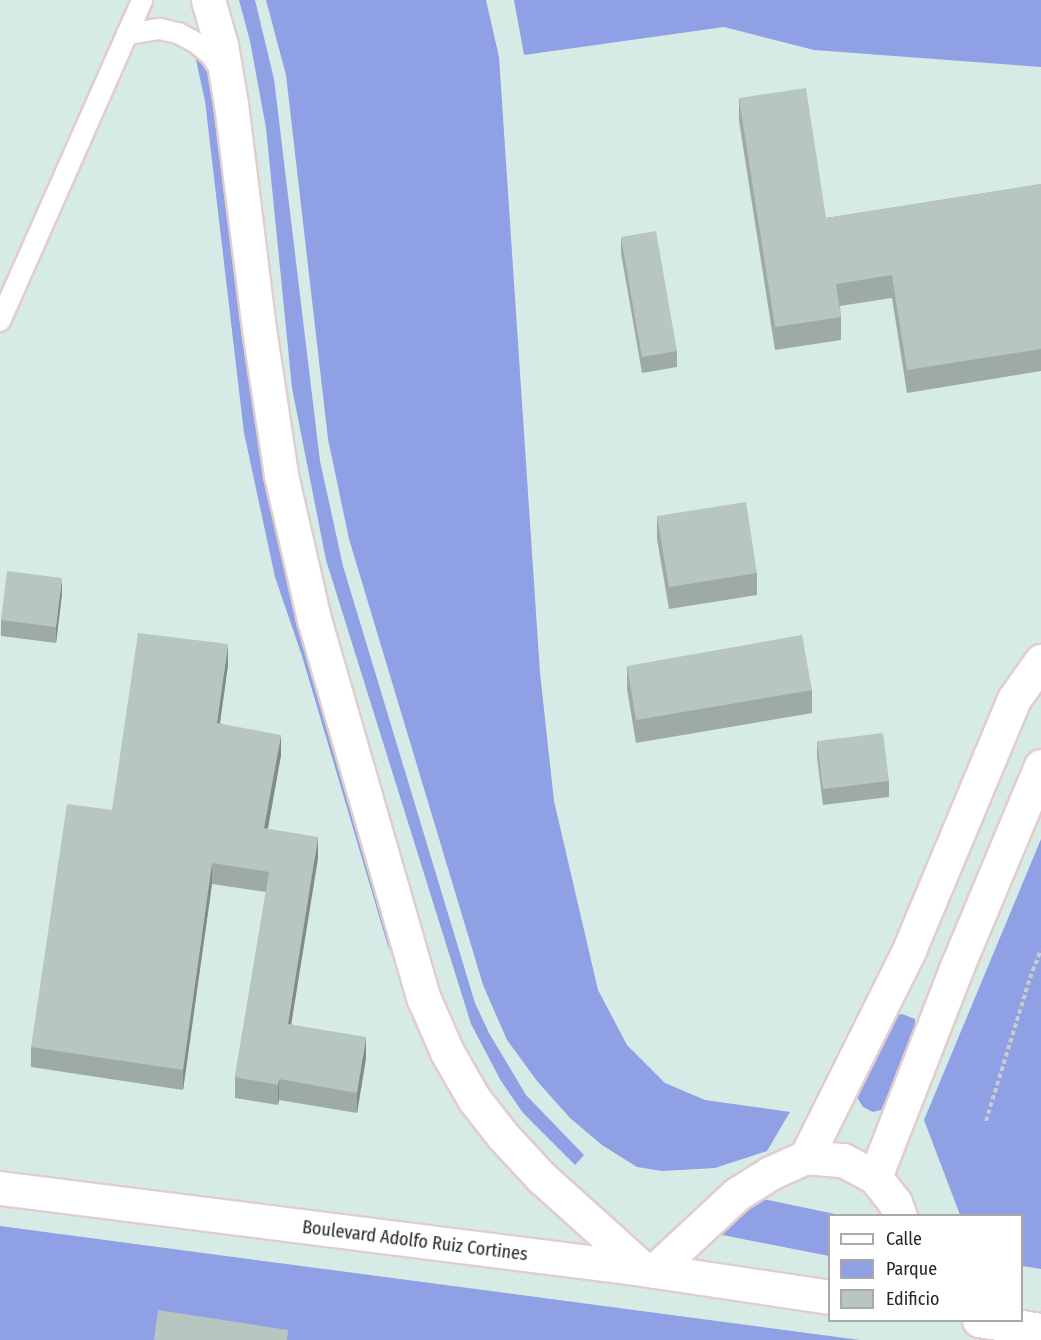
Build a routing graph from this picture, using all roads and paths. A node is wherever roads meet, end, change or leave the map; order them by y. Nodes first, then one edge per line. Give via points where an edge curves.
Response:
1 (142, 0) edge
2 (208, 0) edge
3 (127, 34) junction
4 (228, 86) junction
5 (0, 321) edge
6 (1041, 661) edge
7 (1041, 766) edge
8 (909, 950) junction
9 (1041, 950) edge
10 (956, 969) junction
11 (987, 1122) dead end
12 (806, 1157) junction
13 (875, 1177) junction
14 (0, 1188) edge
15 (900, 1214) edge
16 (648, 1270) junction
17 (828, 1297) edge
18 (991, 1322) edge
19 (1041, 1330) edge

1 - 3 lane
2 - 4 main road
3 - 4 lane via 160,29 178,33 195,42 215,61
3 - 5 lane
4 - 16 main road via 281,475 314,619 424,999 447,1052 474,1099 503,1136 541,1177
6 - 8 main road via 1014,699
7 - 10 main road
8 - 10 main road
8 - 12 main road
9 - 11 path
10 - 13 main road
12 - 13 main road via 843,1160
12 - 16 main road via 737,1194
13 - 15 main road
14 - 16 main road, Boulevard Adolfo Ruiz Cortines
16 - 17 main road, Boulevard Adolfo Ruiz Cortines
18 - 19 main road

